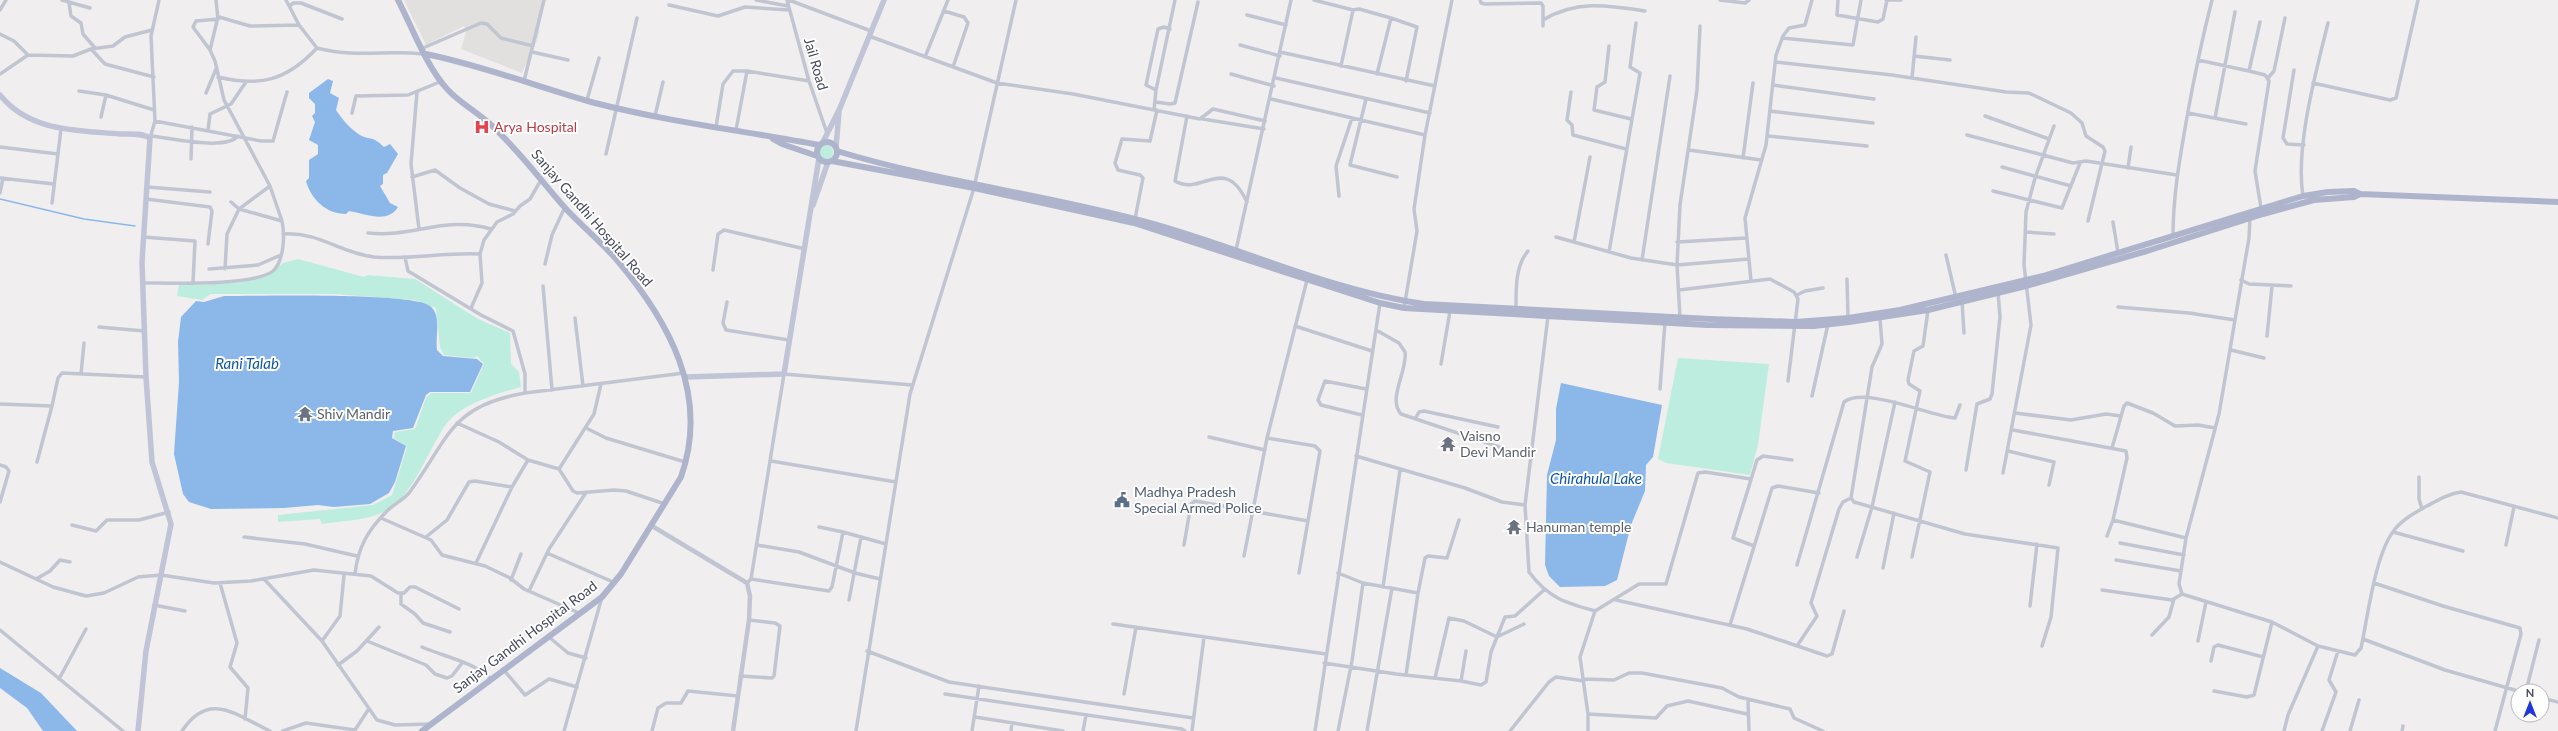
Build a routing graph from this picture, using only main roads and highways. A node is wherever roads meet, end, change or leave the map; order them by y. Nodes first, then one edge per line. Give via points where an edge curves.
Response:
1 (398, 0) edge
2 (884, 0) edge
3 (426, 54) junction
4 (0, 95) edge
5 (840, 108) junction
6 (773, 139) junction
7 (821, 144) junction
8 (836, 149) junction
9 (818, 157) junction
10 (830, 161) junction
11 (975, 185) junction
12 (2360, 194) junction
13 (2558, 202) edge
14 (812, 206) junction
15 (2250, 215) junction
16 (2026, 283) junction
17 (1405, 305) junction
18 (1549, 313) junction
19 (1796, 324) junction
20 (685, 375) junction
21 (138, 731) edge
22 (422, 731) edge

1 - 3 main road, Sanjay Gandhi Hospital Road
2 - 5 main road
3 - 6 main road via 462,61 587,100 655,117 736,130
3 - 20 main road, Sanjay Gandhi Hospital Road via 448,90 506,140 565,207 616,258 654,308 668,332
4 - 21 main road via 9,106 22,115 61,129 151,137 143,237 146,377 152,462 169,512 170,529 146,652
5 - 7 main road
5 - 8 main road
6 - 7 main road via 783,138
6 - 9 main road
7 - 8 main road via 831,143
7 - 9 main road
8 - 10 main road
8 - 11 main road via 884,165
9 - 10 main road
9 - 14 main road
10 - 11 main road
10 - 14 main road
11 - 17 main road via 1136,219
11 - 17 main road via 1134,223 1380,303
12 - 13 main road
12 - 15 main road via 2354,197 2314,200
12 - 15 main road via 2354,191 2303,196 2261,208
14 - 20 main road via 784,374
15 - 16 main road
15 - 16 main road via 2173,236
16 - 19 main road via 1900,310
16 - 19 main road via 1928,310 1880,319
17 - 18 main road via 1516,309
17 - 18 main road via 1450,311
18 - 19 main road
18 - 19 main road via 1665,322
20 - 22 main road, Sanjay Gandhi Hospital Road via 692,416 686,462 681,477 652,526 602,597

